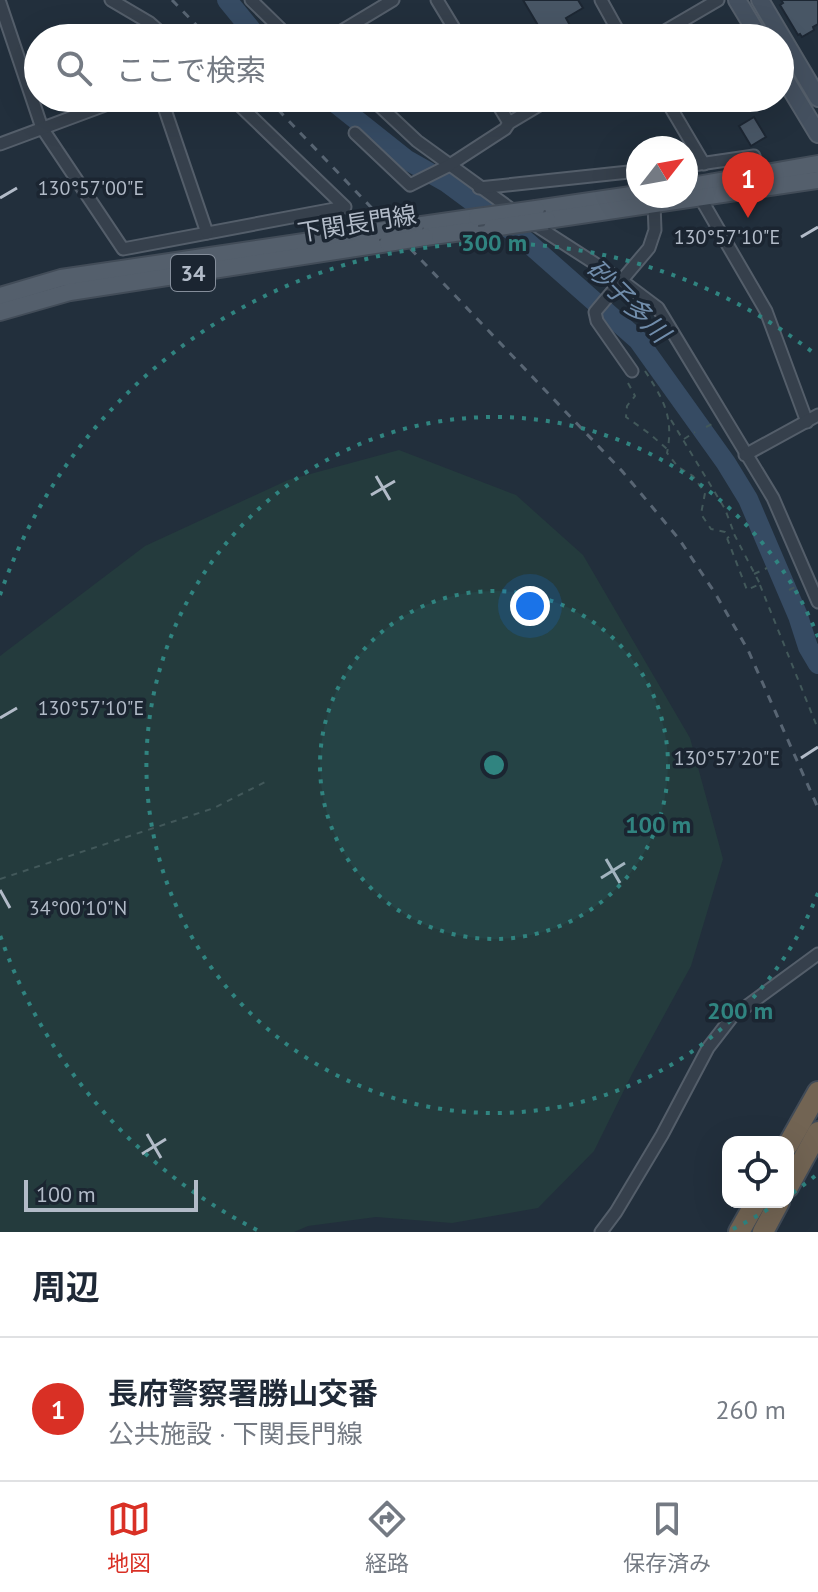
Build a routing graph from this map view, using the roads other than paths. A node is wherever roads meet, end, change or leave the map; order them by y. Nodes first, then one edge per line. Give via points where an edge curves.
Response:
1 (111, 0) edge
2 (251, 0) edge
3 (393, 0) edge
4 (437, 0) edge
5 (601, 0) edge
6 (718, 0) edge
7 (737, 0) edge
8 (760, 0) edge
9 (0, 3) edge
10 (151, 24) edge
11 (276, 24) edge
12 (353, 24) edge
13 (452, 24) edge
14 (614, 24) edge
15 (677, 24) edge
16 (752, 24) edge
17 (774, 24) edge
18 (794, 57) edge
19 (24, 74) edge
20 (794, 94) edge
21 (818, 98) edge
22 (37, 112) edge
23 (86, 112) edge
24 (166, 112) edge
25 (247, 112) edge
26 (386, 112) edge
27 (502, 112) edge
28 (527, 112) edge
29 (673, 112) edge
30 (509, 123) junction
31 (42, 128) junction
32 (355, 133) dead end
33 (818, 134) edge
34 (0, 144) edge
35 (704, 164) junction
36 (818, 164) edge
37 (698, 165) edge
38 (444, 167) junction
39 (626, 172) edge
40 (758, 173) junction
41 (818, 180) edge
42 (698, 185) edge
43 (479, 188) junction
44 (626, 197) edge
45 (698, 199) edge
46 (701, 199) junction
47 (626, 207) edge
48 (654, 208) edge
49 (541, 215) junction
50 (420, 232) junction
51 (207, 233) junction
52 (383, 237) junction
53 (622, 281) junction
54 (0, 296) edge
55 (0, 312) edge
56 (632, 371) road end
57 (818, 415) edge
58 (807, 422) junction
59 (745, 455) junction
60 (818, 602) edge
61 (818, 954) edge
62 (818, 1092) edge
63 (818, 1132) edge
64 (793, 1136) edge
65 (794, 1176) edge
66 (753, 1208) edge
67 (776, 1208) edge
68 (601, 1232) edge
69 (739, 1232) edge
70 (763, 1232) edge

1 - 10 street
2 - 11 street
3 - 12 street
4 - 13 street
5 - 14 street
6 - 15 street
7 - 16 main road
8 - 17 main road
9 - 19 street
18 - 21 main road
20 - 33 main road
22 - 31 street
23 - 31 street
24 - 51 street
25 - 51 street via 345,207
26 - 38 street
27 - 30 street
28 - 30 street
29 - 35 street
30 - 38 street
31 - 34 street
31 - 51 street via 123,249
32 - 38 street via 410,185
35 - 37 street
35 - 40 street via 754,156
36 - 40 main road
38 - 43 street
39 - 43 street
40 - 42 main road
41 - 46 main road, 下関長門線 / 34
43 - 53 street
44 - 49 main road, 下関長門線 / 34
45 - 46 main road, 下関長門線 / 34
46 - 58 street via 766,311
47 - 49 main road, 下関長門線 / 34
48 - 53 street via 649,248
49 - 50 main road, 下関長門線 / 34, bridge via 492,228
49 - 50 main road, 下関長門線 / 34, bridge via 477,217
50 - 52 main road, 下関長門線 / 34, bridge
52 - 54 main road, 下関長門線 / 34 via 61,278
52 - 55 main road, 下関長門線 / 34 via 70,292
53 - 56 street via 595,312
53 - 59 street via 658,308
57 - 58 street
58 - 59 street
59 - 60 street via 773,498
61 - 68 street via 723,1027
62 - 64 highway
63 - 65 highway
66 - 69 highway
67 - 70 highway

